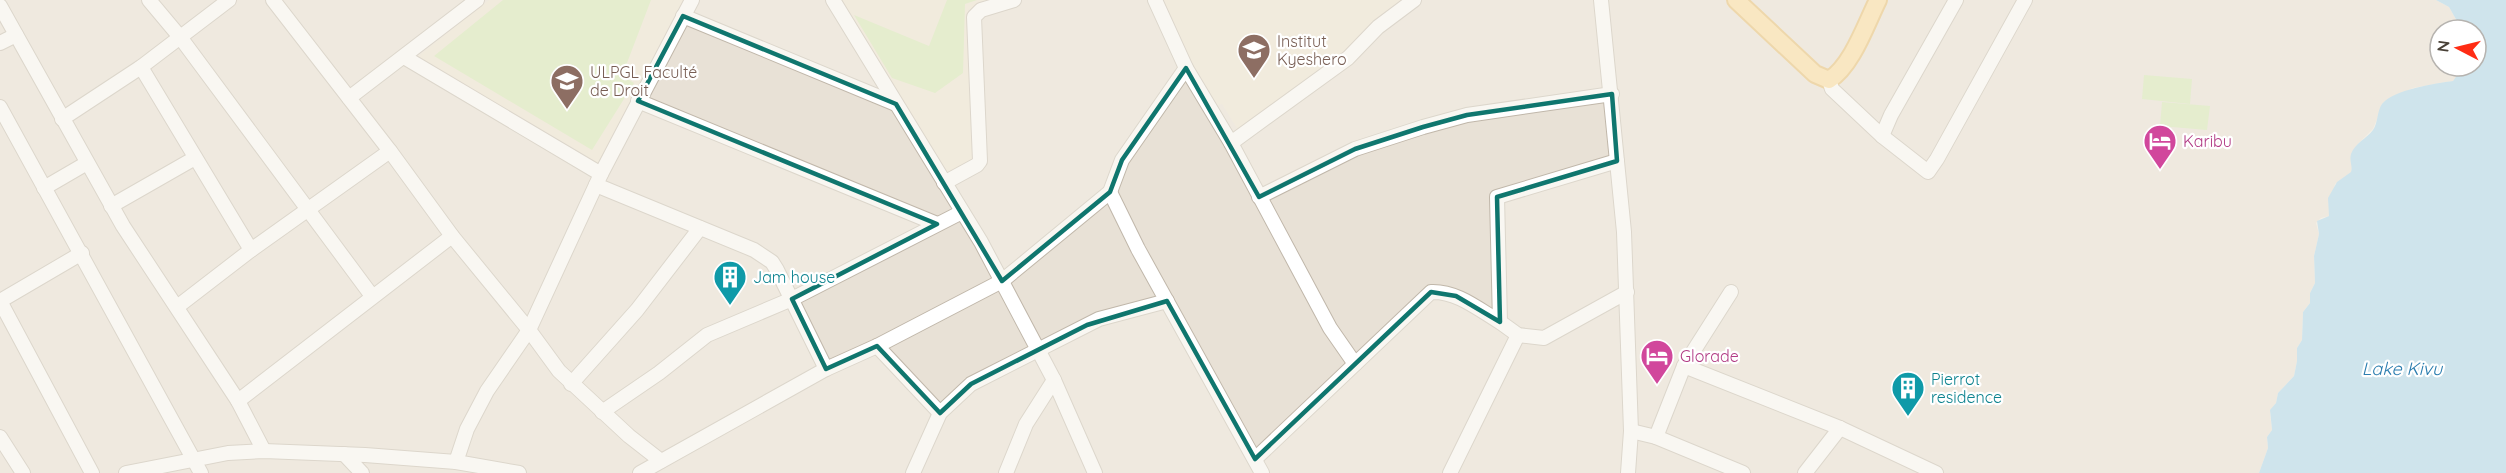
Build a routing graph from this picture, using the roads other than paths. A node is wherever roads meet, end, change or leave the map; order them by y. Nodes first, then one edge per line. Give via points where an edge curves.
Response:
1 (149, 0) edge
2 (229, 0) edge
3 (273, 0) edge
4 (477, 0) edge
5 (692, 0) edge
6 (833, 0) edge
7 (1014, 0) edge
8 (1155, 0) edge
9 (1414, 0) edge
10 (1600, 0) edge
11 (1736, 0) edge
12 (1878, 0) edge
13 (1956, 0) edge
14 (2025, 0) edge
15 (0, 6) edge
16 (683, 16) junction
17 (16, 35) junction
18 (180, 37) junction
19 (0, 44) edge
20 (404, 57) junction
21 (141, 67) junction
22 (1186, 68) junction
23 (1829, 80) junction
24 (1612, 94) junction
25 (349, 98) junction
26 (638, 101) junction
27 (896, 104) junction
28 (0, 106) edge
29 (62, 119) junction
30 (1882, 136) junction
31 (1231, 143) junction
32 (390, 151) junction
33 (195, 158) junction
34 (1617, 161) junction
35 (87, 163) junction
36 (598, 179) junction
37 (944, 183) junction
38 (44, 188) junction
39 (1110, 192) junction
40 (1259, 197) junction
41 (111, 206) junction
42 (307, 210) junction
43 (962, 212) junction
44 (937, 224) junction
45 (700, 228) junction
46 (452, 236) junction
47 (251, 250) junction
48 (82, 253) junction
49 (1002, 281) junction
50 (1627, 292) junction
51 (1731, 292) dead end
52 (372, 296) junction
53 (792, 299) junction
54 (0, 301) edge
55 (1167, 301) junction
56 (177, 307) junction
57 (1500, 322) junction
58 (529, 330) junction
59 (1518, 334) junction
60 (877, 346) junction
61 (1039, 349) junction
62 (1355, 364) junction
63 (1684, 366) junction
64 (826, 369) junction
65 (1054, 380) junction
66 (571, 384) junction
67 (238, 401) junction
68 (602, 412) junction
69 (940, 413) junction
70 (1839, 428) junction
71 (1631, 431) junction
72 (0, 437) edge
73 (1656, 437) junction
74 (264, 451) junction
75 (344, 454) junction
76 (1255, 459) junction
77 (194, 460) junction
78 (661, 461) junction
79 (456, 462) junction
80 (1094, 472) edge
81 (1455, 472) edge
82 (23, 473) edge
83 (92, 473) edge
84 (126, 473) edge
85 (201, 473) edge
86 (362, 473) edge
87 (519, 473) edge
88 (640, 473) edge
89 (914, 473) edge
90 (1006, 473) edge
91 (1262, 473) edge
92 (1628, 473) edge
93 (1743, 473) edge
94 (1805, 473) edge
95 (1936, 473) edge

1 - 18 street
2 - 18 street
3 - 25 street
4 - 20 street
5 - 16 street
6 - 27 street
7 - 37 street via 981,10 974,17 980,161
8 - 22 street
9 - 31 street via 1378,27 1348,58
10 - 24 street
11 - 23 main road via 1815,74
12 - 23 main road via 1846,63
13 - 30 street
14 - 30 street via 1928,172
15 - 17 street
16 - 26 street
16 - 27 street
17 - 19 street
17 - 29 street
18 - 21 street
18 - 42 street
20 - 25 street
20 - 36 street
21 - 29 street
21 - 33 street
22 - 31 street
22 - 39 street via 1122,160
23 - 30 street via 1832,89
24 - 34 street
24 - 40 street via 1467,115 1423,127 1355,149
25 - 32 street
26 - 36 street
26 - 44 street
27 - 37 street
28 - 38 street
29 - 35 street
31 - 40 street
32 - 42 street
32 - 46 street
33 - 41 street
33 - 47 street
34 - 50 street
34 - 57 street via 1497,197
35 - 38 street
35 - 41 street
36 - 45 street
36 - 58 street
37 - 43 street
38 - 48 street
39 - 49 street
39 - 55 street
40 - 62 street via 1330,328
41 - 56 street
42 - 47 street
42 - 52 street
43 - 44 street
43 - 49 street
44 - 53 street
45 - 53 street via 754,250 772,262
45 - 66 street via 638,310
46 - 52 street
46 - 58 street
47 - 56 street
48 - 54 street
48 - 77 street
49 - 60 street
49 - 61 street
50 - 59 street via 1544,338
50 - 71 street
51 - 63 street
52 - 67 street
53 - 64 street
53 - 68 street via 707,335
54 - 83 street
55 - 61 street via 1100,319
55 - 76 street
56 - 67 street
57 - 59 street
57 - 62 street via 1445,291 1431,292
58 - 66 street
58 - 79 street via 487,391 467,429
59 - 81 street
60 - 64 street
60 - 69 street
61 - 65 street
61 - 69 street via 970,384
62 - 76 street
63 - 70 street
63 - 73 street
64 - 78 street
65 - 80 street
65 - 90 street via 1026,424
66 - 68 street
67 - 74 street
68 - 78 street
69 - 89 street
70 - 94 street
70 - 95 street
71 - 73 street
71 - 92 street
72 - 82 street
73 - 93 street
74 - 75 street
74 - 77 street
75 - 79 street
75 - 86 street
76 - 91 street
77 - 84 street
77 - 85 street
78 - 88 street
79 - 87 street

